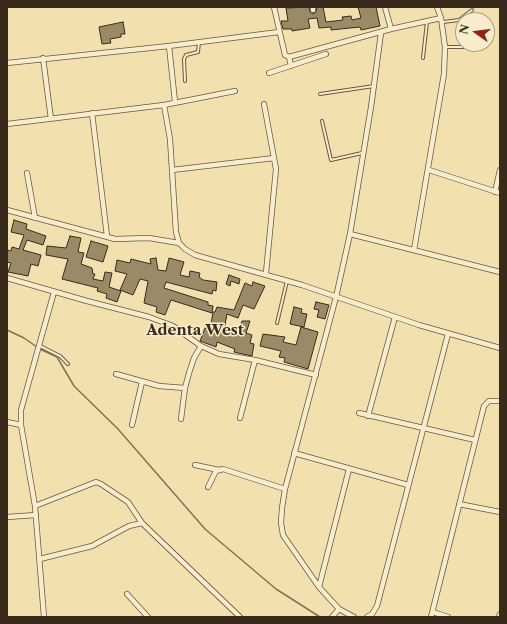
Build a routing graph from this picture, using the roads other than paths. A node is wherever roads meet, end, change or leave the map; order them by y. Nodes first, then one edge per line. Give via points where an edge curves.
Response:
1 (274, 7) edge
2 (385, 7) edge
3 (437, 7) edge
4 (472, 10) dead end
5 (441, 20) junction
6 (427, 22) junction
7 (391, 29) junction
8 (278, 32) junction
9 (381, 33) junction
10 (198, 42) junction
11 (169, 46) junction
12 (445, 47) junction
13 (455, 47) edge
14 (309, 52) junction
15 (326, 54) dead end
16 (290, 57) junction
17 (43, 58) junction
18 (423, 58) dead end
19 (310, 59) junction
20 (7, 63) edge
21 (291, 66) junction
22 (269, 73) dead end
23 (185, 81) dead end
24 (374, 86) junction
25 (235, 91) dead end
26 (320, 94) dead end
27 (175, 102) junction
28 (164, 104) junction
29 (264, 104) dead end
30 (92, 113) junction
31 (51, 119) junction
32 (322, 121) dead end
33 (7, 124) edge
34 (362, 153) junction
35 (274, 158) junction
36 (172, 170) junction
37 (429, 170) junction
38 (500, 170) edge
39 (27, 173) dead end
40 (497, 193) edge
41 (7, 210) edge
42 (35, 218) junction
43 (350, 234) junction
44 (107, 236) junction
45 (179, 243) junction
46 (414, 250) junction
47 (500, 272) edge
48 (266, 273) junction
49 (7, 278) edge
50 (288, 280) junction
51 (54, 292) junction
52 (336, 297) junction
53 (395, 317) junction
54 (277, 323) dead end
55 (448, 334) junction
56 (40, 346) junction
57 (201, 346) junction
58 (500, 348) edge
59 (255, 360) junction
60 (68, 364) dead end
61 (116, 374) dead end
62 (316, 375) junction
63 (142, 382) junction
64 (185, 388) junction
65 (500, 401) edge
66 (359, 413) dead end
67 (368, 416) junction
68 (240, 418) dead end
69 (181, 419) dead end
70 (7, 422) edge
71 (21, 425) junction
72 (132, 425) dead end
73 (422, 427) junction
74 (476, 440) junction
75 (294, 453) junction
76 (195, 465) dead end
77 (349, 469) junction
78 (219, 470) junction
79 (408, 485) junction
80 (208, 487) dead end
81 (285, 489) junction
82 (459, 504) junction
83 (35, 506) junction
84 (500, 512) edge
85 (36, 515) junction
86 (7, 517) edge
87 (142, 523) junction
88 (40, 559) junction
89 (319, 586) junction
90 (128, 594) dead end
91 (339, 609) junction
92 (432, 614) edge
93 (500, 614) edge
94 (44, 617) edge
95 (148, 617) edge
96 (240, 617) edge
97 (332, 617) edge
98 (354, 617) edge
99 (367, 617) edge
100 (448, 617) edge
101 (499, 617) edge

1 - 8 street
2 - 7 street
3 - 5 street
4 - 5 lane via 459,20
5 - 6 street
5 - 12 street
6 - 7 street
6 - 18 lane
7 - 9 street
8 - 10 street
8 - 16 street via 285,55
9 - 14 street
9 - 24 street
10 - 11 street
10 - 23 lane via 198,52 186,55 184,59
11 - 17 street
11 - 27 street
12 - 13 lane
12 - 37 street via 444,74
14 - 16 street
14 - 19 street
15 - 19 street
16 - 21 street
17 - 20 street
17 - 31 street
19 - 21 street
21 - 22 street
24 - 26 lane
24 - 34 street
25 - 27 street
27 - 28 street
28 - 30 street
28 - 36 street
29 - 35 street
30 - 31 street
30 - 44 street
31 - 33 street
32 - 34 lane via 331,160
34 - 43 street
35 - 36 street
35 - 48 street via 276,169
36 - 45 street
37 - 40 street
37 - 46 street
38 - 40 street
39 - 42 street
41 - 42 street
42 - 44 street
43 - 46 street
43 - 52 street
44 - 45 street via 115,239 149,238
45 - 48 street via 196,254
46 - 47 street
48 - 50 street
49 - 51 street
50 - 52 street
50 - 54 lane
51 - 56 street
51 - 57 street via 149,316 173,326
52 - 53 street
52 - 62 street
53 - 55 street
53 - 67 street
55 - 58 street
55 - 73 street
56 - 60 lane via 60,356
56 - 71 street via 21,410
57 - 59 street via 219,354
57 - 64 street via 194,358
59 - 62 street
59 - 68 street
61 - 63 street
62 - 75 street
63 - 64 street
63 - 72 street
64 - 69 street
65 - 74 street via 489,401 484,406
66 - 67 street
67 - 73 street
70 - 71 street
71 - 83 street
73 - 74 street
73 - 79 street
74 - 82 street
75 - 77 street
75 - 81 street
76 - 78 street
77 - 79 street
77 - 89 street
78 - 80 street
78 - 81 street via 230,471
79 - 99 street via 377,606
81 - 89 street via 281,523 283,535
82 - 84 street
82 - 92 street
83 - 85 street
83 - 87 street via 96,482 128,502
85 - 86 street
85 - 88 street
87 - 88 street via 129,526 92,546
87 - 96 street
88 - 94 street
89 - 91 street
90 - 95 street
91 - 97 street
91 - 98 street
92 - 100 street
93 - 101 street

